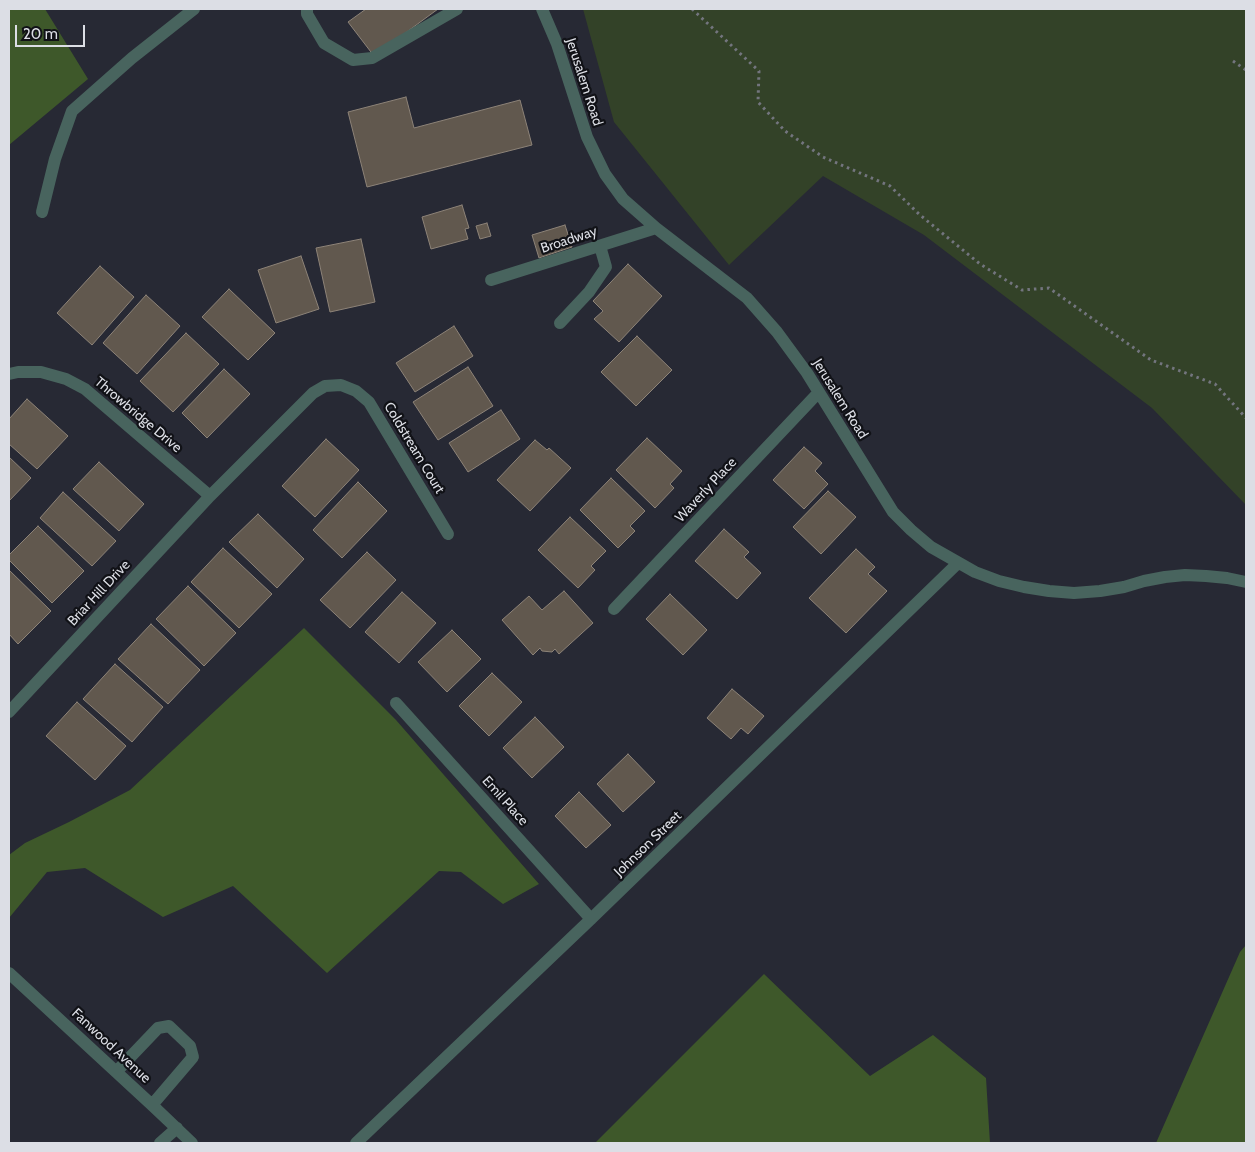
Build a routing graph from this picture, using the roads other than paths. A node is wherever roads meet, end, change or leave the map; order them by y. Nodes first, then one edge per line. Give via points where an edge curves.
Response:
1 (194, 9) edge
2 (306, 9) edge
3 (457, 9) edge
4 (542, 9) edge
5 (42, 212) dead end
6 (656, 228) junction
7 (600, 246) junction
8 (492, 280) dead end
9 (560, 323) dead end
10 (9, 374) edge
11 (819, 392) junction
12 (210, 496) junction
13 (448, 534) dead end
14 (958, 563) junction
15 (1246, 582) edge
16 (614, 609) dead end
17 (396, 703) dead end
18 (9, 712) edge
19 (591, 919) junction
20 (9, 973) edge
21 (116, 1072) junction
22 (152, 1105) junction
23 (177, 1128) junction
24 (160, 1143) edge
25 (192, 1143) edge
26 (356, 1143) edge

1 - 5 street via 72,111 55,159
2 - 3 street via 324,42 353,60 372,58
4 - 6 street, Jerusalem Road via 557,44 587,137 605,174 622,199
6 - 7 street, Broadway
6 - 11 street, Jerusalem Road via 747,298 777,332
7 - 8 street, Broadway
7 - 9 street via 606,267 589,292
10 - 12 street, Throwbridge Drive via 41,372 85,389
11 - 14 street, Jerusalem Road via 893,512 931,546
11 - 16 street, Waverly Place
12 - 13 street, Coldstream Court via 313,393 325,386 341,385 356,391 369,402
12 - 18 street, Briar Hill Drive
14 - 15 street, Jerusalem Road via 1024,588 1074,593 1185,575
14 - 19 street, Johnson Street
17 - 19 street, Emil Place
19 - 26 street, Johnson Street
20 - 21 street, Fanwood Avenue
21 - 22 street, Fanwood Avenue
21 - 22 street via 158,1028 169,1026 190,1046 192,1057
22 - 23 street, Fanwood Avenue
23 - 24 street
23 - 25 street, Fanwood Avenue

